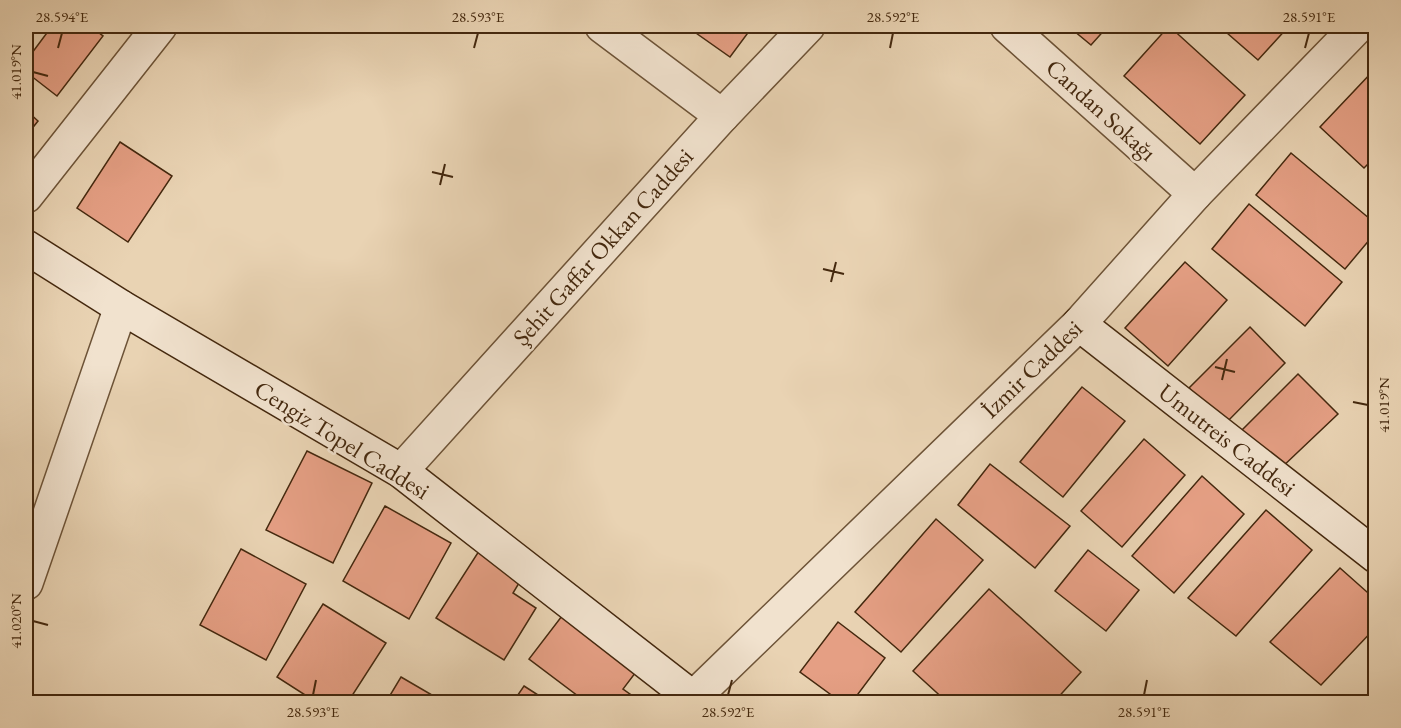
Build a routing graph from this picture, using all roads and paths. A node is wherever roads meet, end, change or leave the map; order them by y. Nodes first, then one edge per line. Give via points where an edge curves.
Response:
1 (160, 26) edge
2 (602, 26) edge
3 (808, 26) edge
4 (1007, 26) edge
5 (1358, 26) edge
6 (1369, 26) edge
7 (1376, 31) edge
8 (722, 116) junction
9 (1195, 194) junction
10 (26, 196) edge
11 (26, 247) edge
12 (121, 307) junction
13 (1079, 324) junction
14 (401, 471) junction
15 (1376, 556) edge
16 (26, 583) edge
17 (693, 701) edge

1 - 10 street
2 - 8 street
3 - 8 street, Şehit Gaffar Okkan Caddesi
4 - 9 street, Candan Sokağı
5 - 9 street, İzmir Caddesi
6 - 7 street
8 - 14 street, Şehit Gaffar Okkan Caddesi
9 - 13 street, İzmir Caddesi
11 - 12 street, Cengiz Topel Caddesi
12 - 14 street, Cengiz Topel Caddesi
12 - 16 street
13 - 15 street, Umutreis Caddesi
13 - 17 street, İzmir Caddesi
14 - 17 street, Cengiz Topel Caddesi

